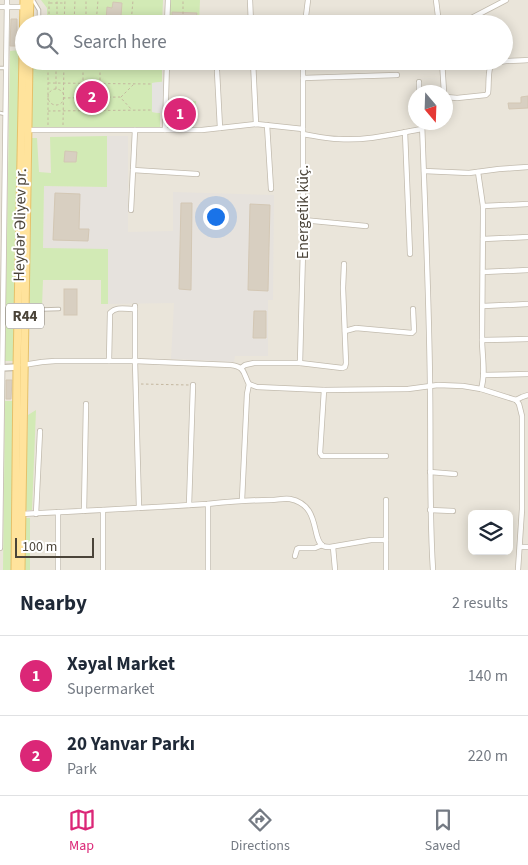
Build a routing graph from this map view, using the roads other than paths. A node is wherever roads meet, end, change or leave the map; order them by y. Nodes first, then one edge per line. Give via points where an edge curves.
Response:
1 (7, 0) edge
2 (32, 0) edge
3 (168, 0) edge
4 (250, 0) edge
5 (308, 0) edge
6 (436, 0) edge
7 (506, 0) edge
8 (24, 4) edge
9 (0, 7) edge
10 (7, 7) junction
11 (31, 15) edge
12 (39, 15) edge
13 (167, 15) edge
14 (251, 15) edge
15 (306, 15) edge
16 (438, 15) edge
17 (477, 15) edge
18 (528, 60) edge
19 (513, 61) edge
20 (0, 68) edge
21 (6, 68) junction
22 (23, 70) edge
23 (29, 70) edge
24 (167, 70) edge
25 (253, 70) edge
26 (303, 70) edge
27 (443, 70) edge
28 (490, 70) edge
29 (217, 71) dead end
30 (397, 75) dead end
31 (303, 78) junction
32 (444, 85) edge
33 (453, 98) edge
34 (174, 108) dead end
35 (3, 114) edge
36 (256, 124) junction
37 (267, 125) junction
38 (220, 128) junction
39 (28, 130) junction
40 (135, 130) junction
41 (166, 130) junction
42 (174, 130) junction
43 (416, 130) edge
44 (422, 130) edge
45 (303, 131) junction
46 (404, 132) junction
47 (528, 167) edge
48 (133, 170) junction
49 (424, 170) junction
50 (478, 172) junction
51 (197, 174) dead end
52 (271, 189) dead end
53 (528, 204) edge
54 (483, 206) junction
55 (2, 208) edge
56 (131, 210) dead end
57 (303, 220) junction
58 (366, 226) dead end
59 (528, 237) edge
60 (483, 239) junction
61 (410, 254) dead end
62 (344, 264) dead end
63 (528, 270) edge
64 (483, 272) junction
65 (528, 304) edge
66 (482, 306) junction
67 (59, 309) dead end
68 (413, 309) dead end
69 (25, 310) junction
70 (1, 312) edge
71 (345, 331) junction
72 (528, 339) edge
73 (482, 340) junction
74 (109, 361) junction
75 (135, 361) junction
76 (300, 364) junction
77 (20, 366) junction
78 (1, 368) edge
79 (241, 368) junction
80 (528, 374) edge
81 (483, 375) junction
82 (250, 384) junction
83 (193, 385) road end
84 (430, 386) junction
85 (481, 389) junction
86 (324, 390) junction
87 (528, 395) edge
88 (1, 396) edge
89 (516, 400) junction
90 (86, 404) dead end
91 (40, 431) dead end
92 (521, 433) junction
93 (528, 433) edge
94 (386, 456) dead end
95 (522, 469) junction
96 (528, 469) edge
97 (430, 472) junction
98 (455, 474) dead end
99 (0, 496) edge
100 (242, 500) junction
101 (386, 500) dead end
102 (208, 504) junction
103 (189, 505) junction
104 (139, 508) junction
105 (528, 508) edge
106 (522, 509) junction
107 (103, 510) junction
108 (430, 510) junction
109 (84, 511) junction
110 (453, 511) dead end
111 (58, 512) junction
112 (21, 514) junction
113 (36, 514) junction
114 (386, 540) junction
115 (322, 545) junction
116 (333, 547) junction
117 (528, 547) edge
118 (0, 548) edge
119 (520, 548) junction
120 (295, 556) dead end
121 (335, 569) edge
122 (15, 570) edge
123 (20, 570) edge
124 (58, 570) edge
125 (103, 570) edge
126 (208, 570) edge
127 (386, 570) edge
128 (433, 570) edge
129 (518, 570) edge

1 - 10 street
2 - 11 main road
2 - 12 lane
3 - 13 street
4 - 14 street
5 - 15 street
6 - 16 street
7 - 17 street
8 - 10 street
9 - 10 street
10 - 21 street
18 - 19 street
20 - 21 lane
21 - 35 street
22 - 77 main road, Heydər Əliyev pr. / R44
23 - 39 main road, Heydər Əliyev pr. / R44
24 - 41 street
25 - 36 street
26 - 31 street, Energetik küç.
27 - 32 street
28 - 33 street via 486,95
29 - 38 street
30 - 31 street
31 - 45 street, Energetik küç.
34 - 42 lane
35 - 55 street
36 - 37 street
36 - 38 street
37 - 45 street
37 - 52 street
38 - 42 street
39 - 40 street
39 - 69 main road, Heydər Əliyev pr. / R44
40 - 41 street
40 - 48 street
41 - 42 street
43 - 46 street
44 - 49 street
45 - 46 street via 339,139
45 - 57 street, Energetik küç.
46 - 61 street
47 - 50 street
48 - 51 street
48 - 56 street
49 - 50 street
49 - 84 street
50 - 54 street
53 - 54 street
54 - 60 street
55 - 70 street
57 - 58 street
57 - 76 street, Energetik küç.
59 - 60 street
60 - 64 street
62 - 71 street
63 - 64 street
64 - 66 street
65 - 66 street
66 - 73 street
67 - 69 lane
68 - 71 street via 412,333 356,328
69 - 77 main road, Heydər Əliyev pr. / R44
70 - 78 street
71 - 76 street via 345,366
72 - 73 street
73 - 81 street
74 - 75 street
74 - 75 street via 110,313 117,308 135,307
74 - 77 street via 55,361
75 - 79 street
75 - 104 street
76 - 79 street via 254,363
77 - 78 street
77 - 112 main road, Heydər Əliyev pr. / R44
77 - 122 main road, Heydər Əliyev pr. / R44
78 - 88 street
79 - 82 street
80 - 81 street
81 - 85 street
82 - 86 street
82 - 100 street via 246,394
83 - 103 street
84 - 85 street
84 - 86 street
84 - 97 street
85 - 89 street
86 - 94 street via 322,456
87 - 89 street
88 - 99 street
89 - 92 street via 521,408
90 - 109 street
91 - 113 street
92 - 93 street
92 - 95 street
95 - 96 street
95 - 106 street
97 - 98 street
97 - 108 street
99 - 118 street
100 - 102 street
100 - 115 street via 290,499 300,503 309,510
101 - 114 street
102 - 103 street
102 - 126 street
103 - 104 street
104 - 107 street
105 - 106 street
106 - 119 street
107 - 109 street
107 - 125 street
108 - 110 street
108 - 128 street
109 - 111 street
111 - 113 street
111 - 124 street
112 - 113 street
112 - 123 main road, Heydər Əliyev pr. / R44
114 - 116 street
114 - 127 street
115 - 116 street
115 - 120 street via 299,548
116 - 121 street
117 - 119 street
119 - 129 street

